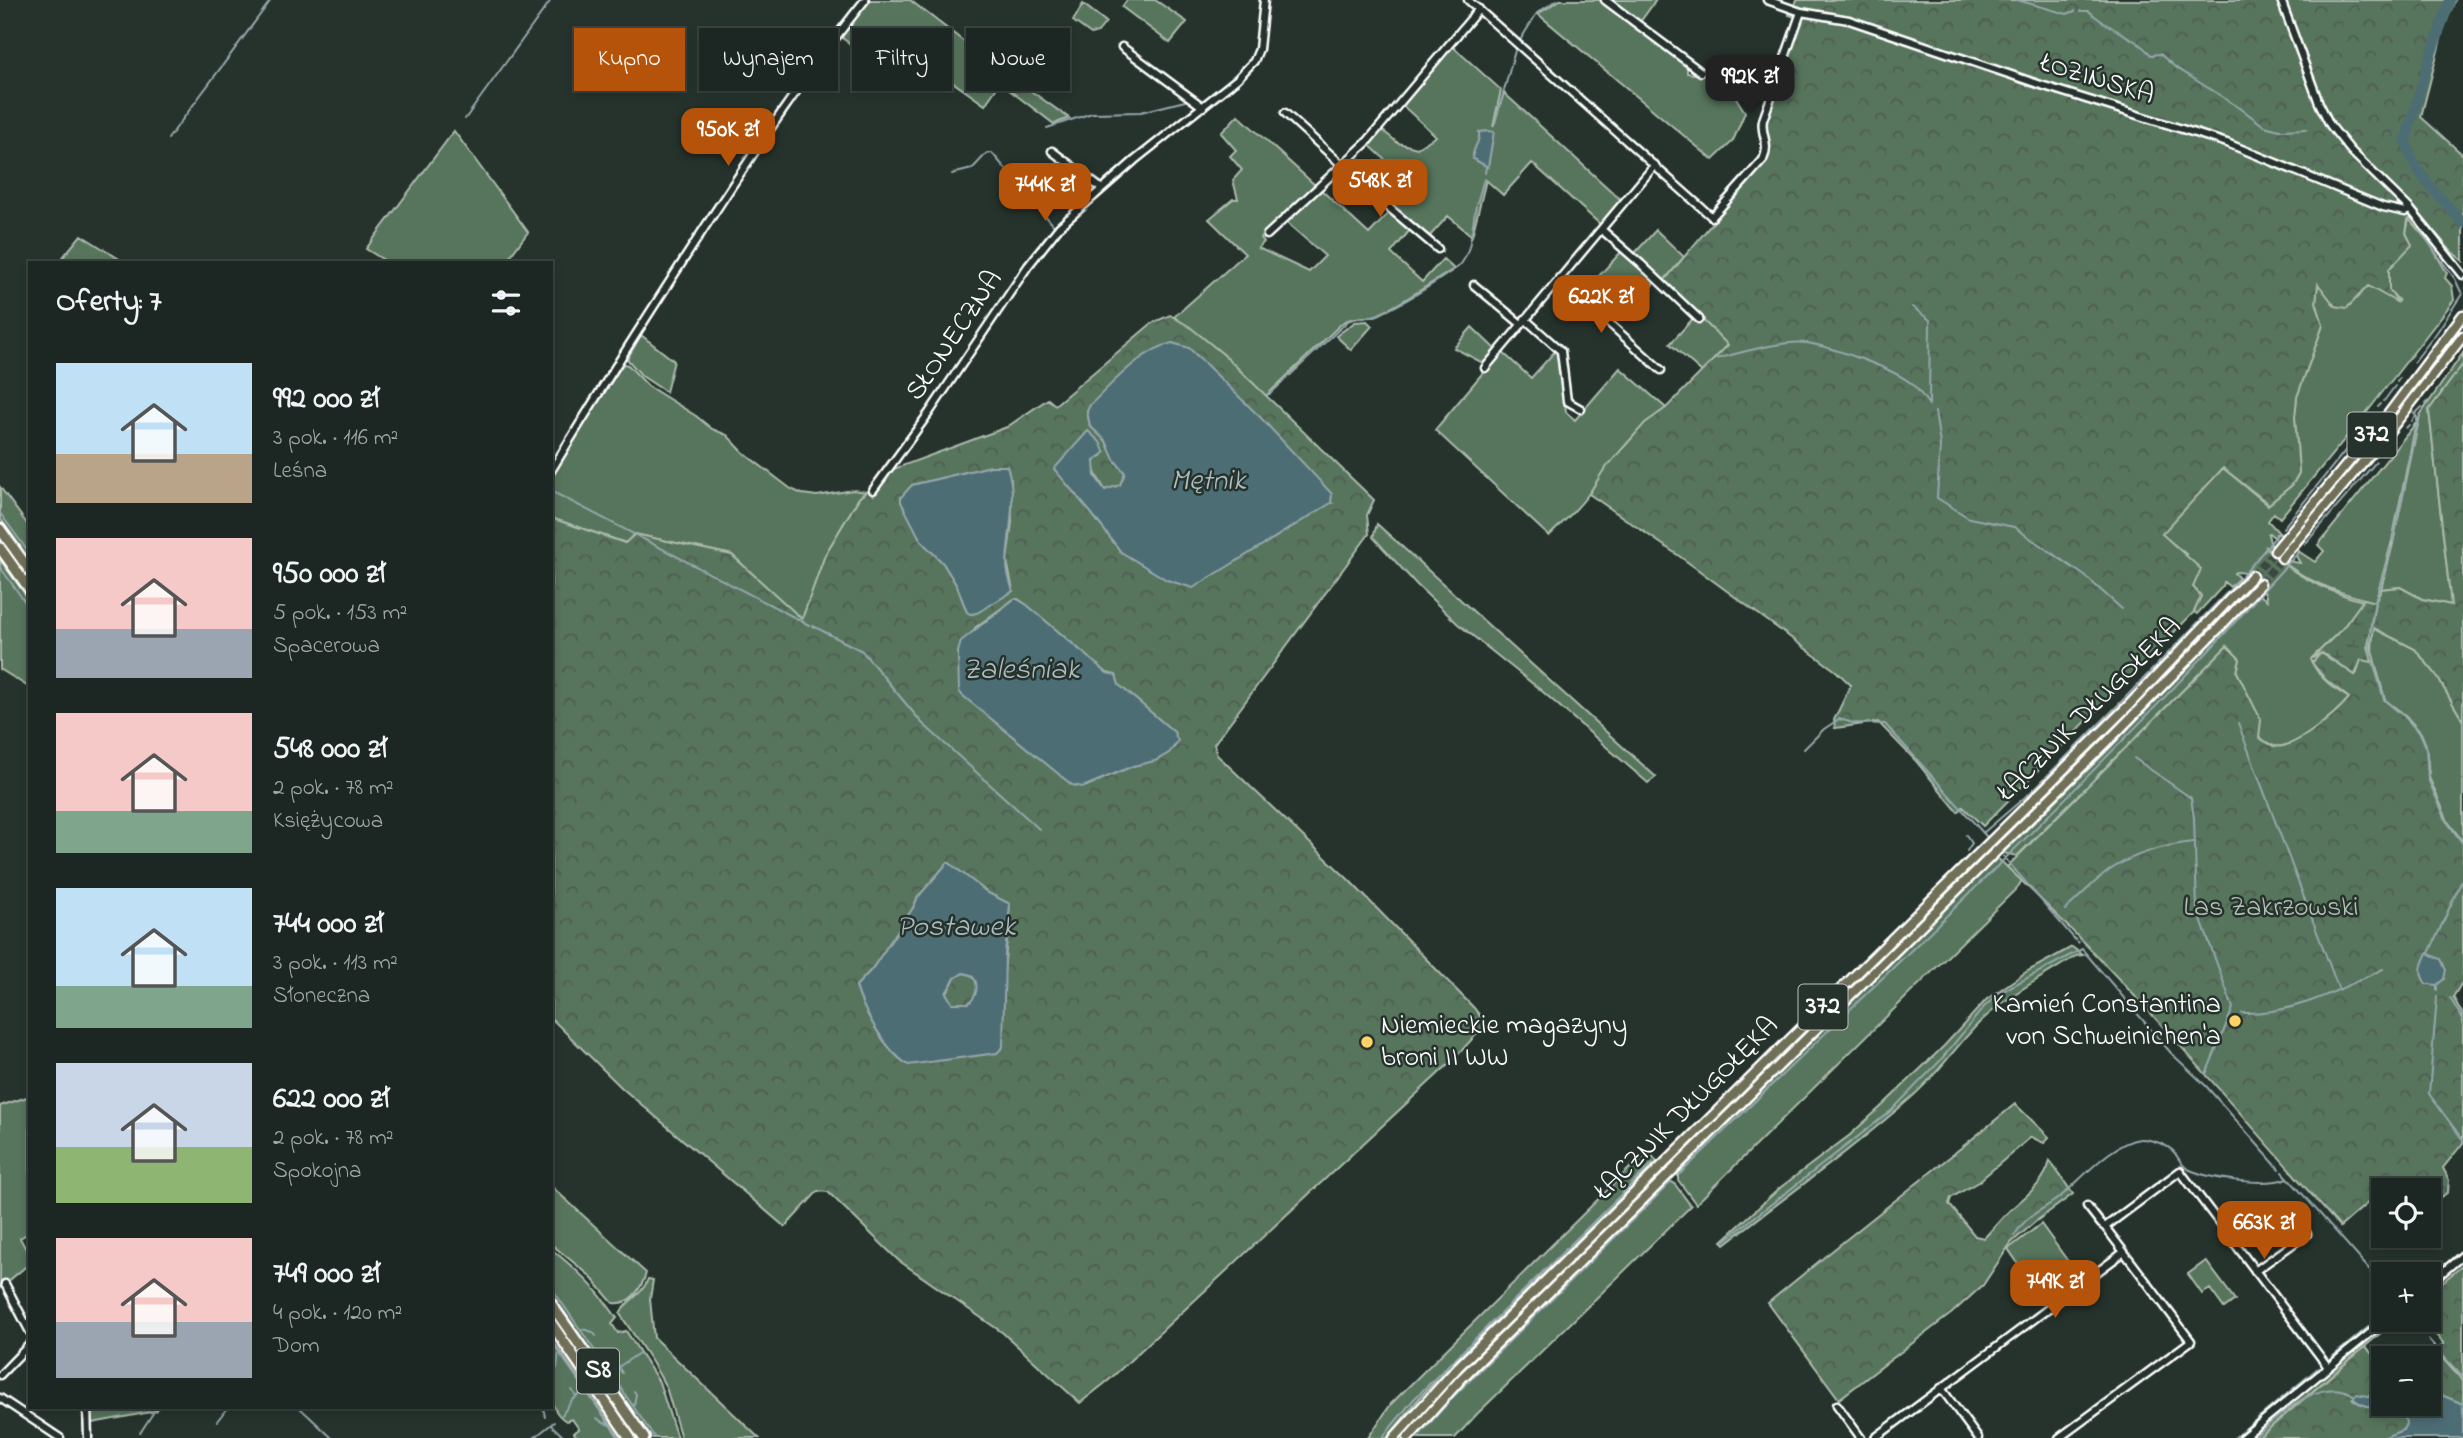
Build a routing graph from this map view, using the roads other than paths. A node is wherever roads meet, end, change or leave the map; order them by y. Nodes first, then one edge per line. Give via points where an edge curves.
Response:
1 (865, 0) edge
2 (1265, 0) edge
3 (1468, 0) edge
4 (1605, 0) edge
5 (1767, 0) edge
6 (2281, 0) edge
7 (1479, 9) junction
8 (1801, 12) junction
9 (1122, 47) dead end
10 (1702, 72) dead end
11 (1203, 107) junction
12 (1285, 113) dead end
13 (1052, 151) dead end
14 (1655, 165) junction
15 (1342, 166) junction
16 (1102, 189) junction
17 (2411, 210) junction
18 (1602, 230) junction
19 (1267, 234) dead end
20 (1438, 249) dead end
21 (2463, 275) edge
22 (1559, 278) junction
23 (1474, 285) dead end
24 (2463, 315) edge
25 (1699, 320) dead end
26 (1523, 322) junction
27 (2463, 336) edge
28 (1485, 368) dead end
29 (1661, 370) dead end
30 (1581, 408) dead end
31 (553, 468) edge
32 (873, 490) dead end
33 (0, 529) edge
34 (0, 548) edge
35 (2275, 551) tunnel mouth
36 (2283, 558) tunnel mouth
37 (28, 568) edge
38 (2252, 576) tunnel mouth
39 (2260, 584) tunnel mouth
40 (28, 587) edge
41 (2087, 1206) dead end
42 (2105, 1227) junction
43 (2307, 1234) dead end
44 (2124, 1252) junction
45 (2463, 1255) edge
46 (2255, 1271) junction
47 (2441, 1274) edge
48 (5, 1284) dead end
49 (553, 1307) edge
50 (553, 1326) edge
51 (28, 1328) edge
52 (2371, 1332) edge
53 (28, 1346) edge
54 (2328, 1367) junction
55 (0, 1375) edge
56 (1941, 1388) junction
57 (0, 1398) edge
58 (1837, 1405) dead end
59 (87, 1409) edge
60 (60, 1438) edge
61 (88, 1438) edge
62 (630, 1438) edge
63 (644, 1438) edge
64 (1394, 1438) edge
65 (1408, 1438) edge
66 (1861, 1438) edge
67 (1875, 1438) edge
68 (1978, 1438) edge
69 (2059, 1438) edge
70 (2242, 1438) edge

1 - 31 street via 782,111
2 - 11 street, SŁONECZNA via 1254,61
3 - 7 street
4 - 10 street
5 - 8 street, ŁOZIŃSKA
6 - 17 street via 2330,125
7 - 14 street
7 - 15 street
8 - 14 street via 1763,120 1767,151 1712,217
8 - 17 street, ŁOZIŃSKA via 1849,20 2227,143 2371,202
9 - 11 street
11 - 16 street, SŁONECZNA
12 - 15 street
13 - 16 street
14 - 18 street
15 - 19 street
15 - 20 street
16 - 32 street, SŁONECZNA via 1059,227 1028,266
17 - 21 street
18 - 22 street
18 - 25 street
22 - 26 street
22 - 29 street
23 - 26 street
24 - 35 main road, 372 via 2388,416
26 - 28 street
26 - 30 street via 1561,351 1567,401
27 - 36 main road, 372
33 - 37 highway
34 - 40 highway
38 - 64 main road, ŁĄCZNIK DŁUGOŁĘKA / 372 via 2128,706 1449,1376
39 - 65 main road, ŁĄCZNIK DŁUGOŁĘKA / 372 via 2139,711 1462,1378
41 - 42 street
42 - 44 street
42 - 46 street via 2180,1171
43 - 46 street
44 - 56 street
44 - 69 street via 2191,1341
45 - 47 street
46 - 54 street
48 - 51 street
49 - 63 highway, S8
50 - 62 highway, S8
52 - 54 street
53 - 55 street
54 - 70 street
56 - 67 street
56 - 68 street
57 - 60 street
58 - 66 street
59 - 61 street

